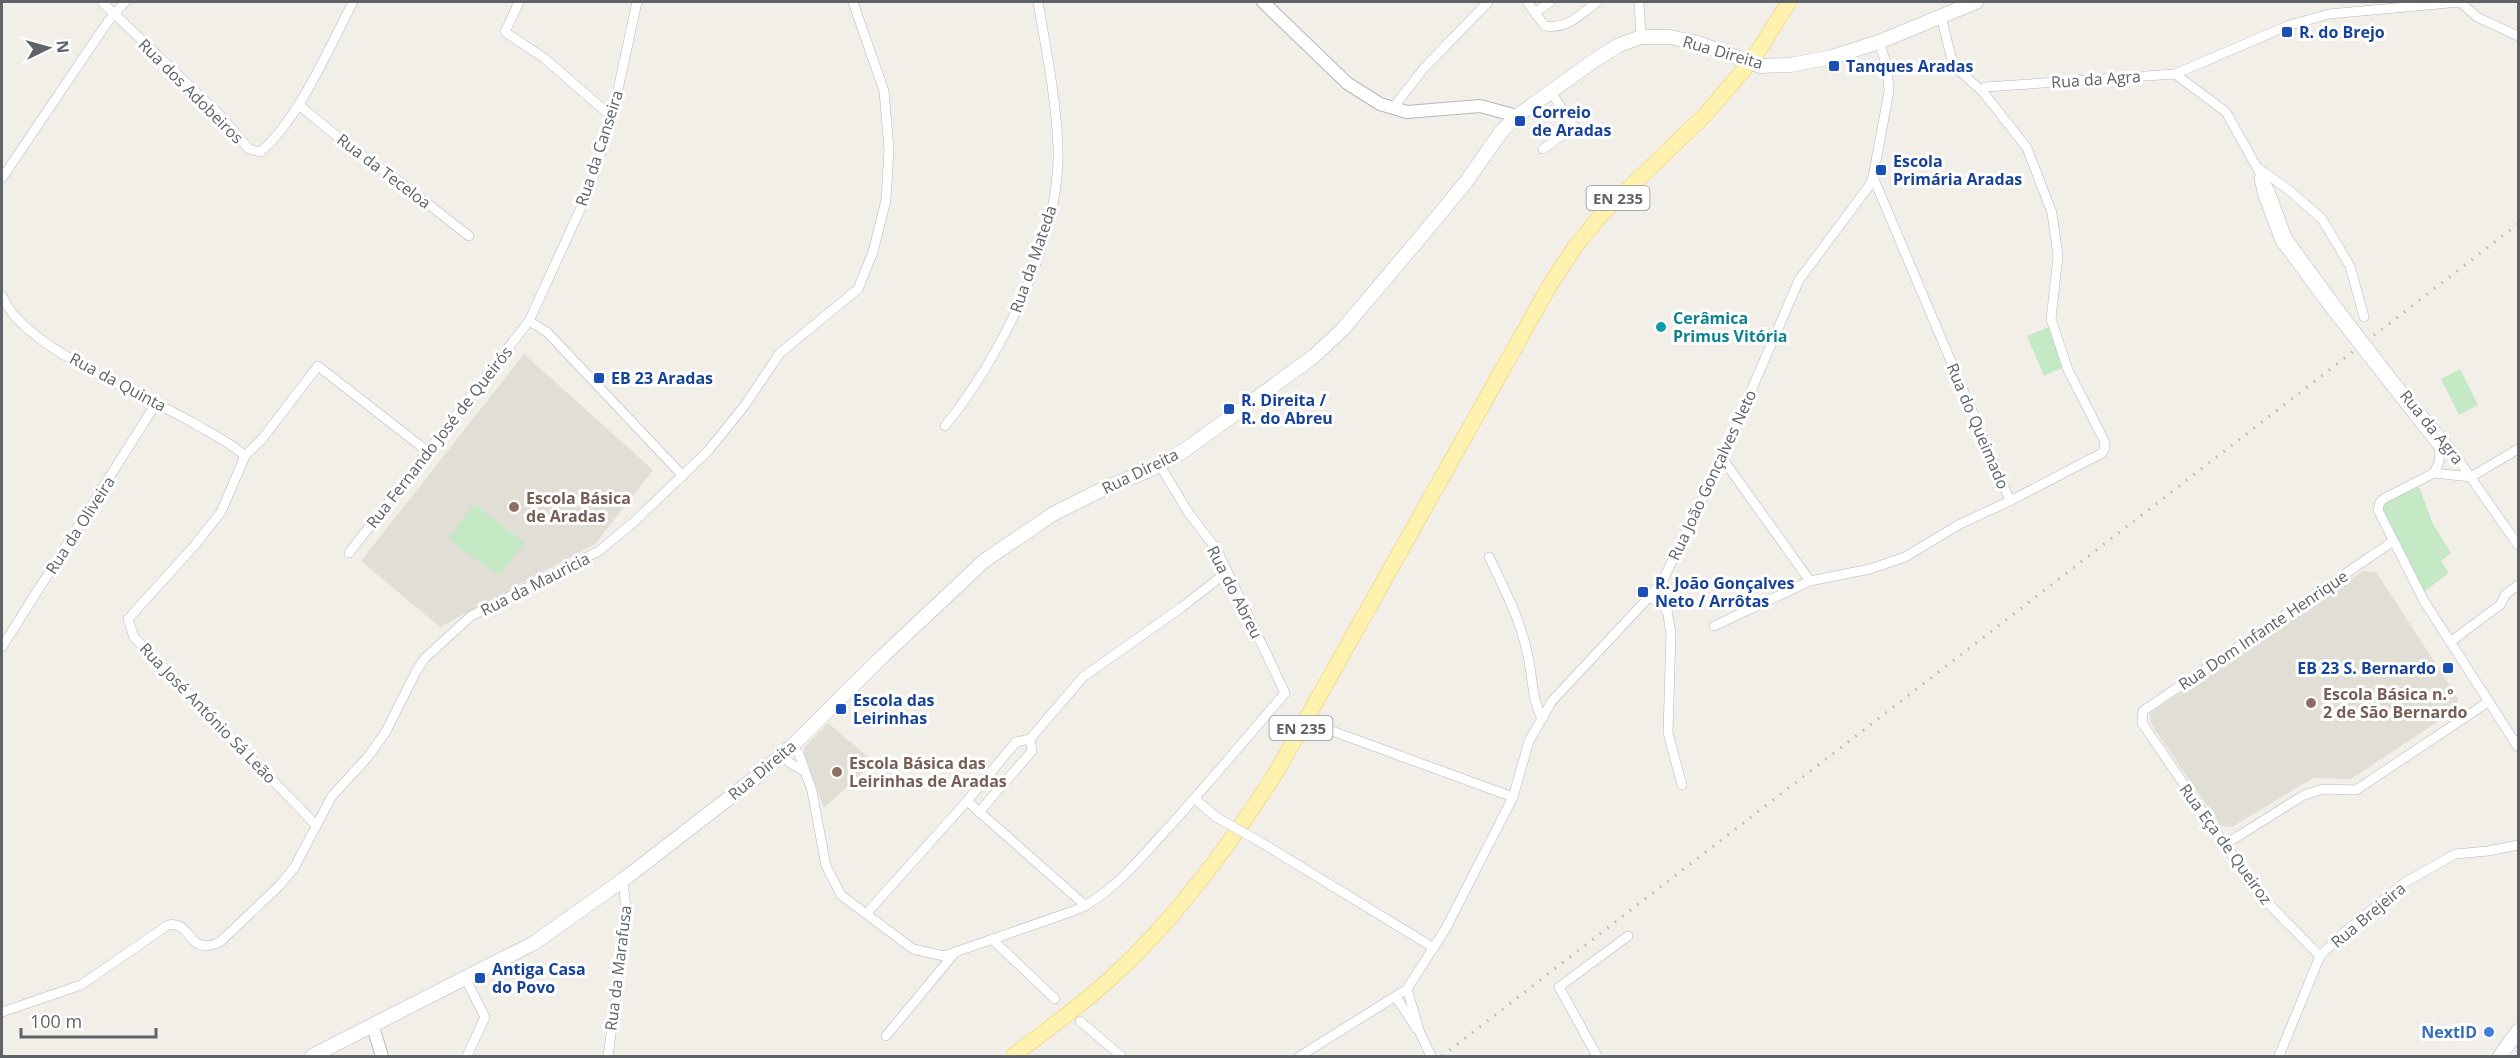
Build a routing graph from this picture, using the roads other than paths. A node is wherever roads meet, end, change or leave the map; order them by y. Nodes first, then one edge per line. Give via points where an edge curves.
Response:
1 (102, 2) edge
2 (125, 2) edge
3 (353, 2) edge
4 (519, 2) edge
5 (637, 2) edge
6 (853, 2) edge
7 (1038, 2) edge
8 (1263, 2) edge
9 (1488, 2) edge
10 (1527, 2) edge
11 (1550, 2) edge
12 (1598, 2) edge
13 (1639, 2) edge
14 (1789, 2) edge
15 (1976, 2) edge
16 (2460, 2) edge
17 (1535, 13) junction
18 (114, 15) junction
19 (1941, 16) junction
20 (2518, 36) edge
21 (1641, 37) junction
22 (1879, 42) junction
23 (2175, 74) junction
24 (1551, 92) junction
25 (1983, 92) junction
26 (299, 105) junction
27 (1393, 108) junction
28 (1517, 116) junction
29 (612, 117) junction
30 (1543, 149) dead end
31 (2256, 167) junction
32 (1873, 177) junction
33 (2, 178) edge
34 (469, 236) dead end
35 (2, 296) edge
36 (2364, 316) dead end
37 (529, 321) junction
38 (2394, 386) junction
39 (157, 402) junction
40 (945, 426) dead end
41 (2518, 449) edge
42 (427, 451) junction
43 (245, 456) junction
44 (1722, 458) junction
45 (1159, 464) junction
46 (2434, 473) junction
47 (683, 476) junction
48 (2471, 477) junction
49 (2010, 501) junction
50 (2392, 542) junction
51 (2518, 545) edge
52 (349, 553) dead end
53 (1489, 557) dead end
54 (1227, 572) junction
55 (1810, 581) junction
56 (2518, 585) edge
57 (1650, 596) junction
58 (1714, 626) dead end
59 (2450, 642) junction
60 (2, 647) edge
61 (2488, 702) junction
62 (1542, 718) junction
63 (2142, 723) joint
64 (1332, 731) dead end
65 (1030, 739) junction
66 (2518, 747) edge
67 (787, 750) junction
68 (1682, 785) dead end
69 (1513, 798) junction
70 (1195, 799) junction
71 (967, 801) junction
72 (979, 812) junction
73 (316, 825) junction
74 (2518, 844) edge
75 (2224, 845) junction
76 (623, 880) junction
77 (1086, 906) junction
78 (866, 914) junction
79 (1628, 936) dead end
80 (992, 939) junction
81 (1434, 948) junction
82 (958, 951) junction
83 (2320, 956) junction
84 (465, 978) junction
85 (1407, 989) junction
86 (1396, 998) junction
87 (1055, 999) dead end
88 (2, 1012) edge
89 (1080, 1021) dead end
90 (373, 1027) junction
91 (2518, 1031) edge
92 (1420, 1033) junction
93 (886, 1036) dead end
94 (312, 1056) edge
95 (382, 1056) edge
96 (467, 1056) edge
97 (608, 1056) edge
98 (1013, 1056) edge
99 (1121, 1056) edge
100 (1300, 1056) edge
101 (1431, 1056) edge
102 (1597, 1056) edge
103 (2279, 1056) edge
104 (2500, 1056) edge

1 - 18 street, Rua dos Adobeiros
2 - 18 street
3 - 26 street, Rua dos Adobeiros
4 - 29 street via 505,32 544,58
5 - 29 street, Rua da Canseira
6 - 47 street, Rua da Mauricia via 881,81 889,149 886,200 873,252 858,289 780,353 745,405
7 - 40 street, Rua da Mateda via 1058,147 1055,194 1012,321 967,398
8 - 27 street via 1347,83
9 - 27 street via 1424,68
10 - 17 street
11 - 17 street
12 - 17 street via 1565,26 1556,28 1545,26
13 - 21 street
14 - 98 main road, EN 235, bridge via 1757,53 1704,116 1604,213 1575,247 1504,363 1277,771 1235,836 1161,927 1109,980
15 - 19 main road, Rua Direita
16 - 20 street via 2477,17
16 - 23 street via 2329,14 2287,26
18 - 26 street, Rua dos Adobeiros via 212,108 249,149 260,152 271,143
18 - 33 street
19 - 22 main road, Rua Direita
19 - 25 street via 1956,68
21 - 22 main road, Rua Direita via 1671,37 1698,43 1760,66 1809,62
21 - 24 main road, Rua Direita via 1619,45
22 - 32 street, Rua João Gonçalves Neto via 1887,66 1889,91
23 - 25 street, Rua da Agra via 1986,87
23 - 31 street, Rua da Agra via 2226,112
24 - 28 main road, Rua Direita
24 - 30 street via 1574,127
25 - 49 street via 2027,148 2052,213 2058,256 2051,319 2068,370 2106,448
26 - 34 street, Rua da Teceloa
27 - 28 street via 1407,112 1480,106
28 - 45 main road, Rua Direita via 1343,329 1313,357 1235,415
29 - 37 street, Rua da Canseira via 590,188
31 - 36 street, Rua da Agra via 2322,219 2350,266
31 - 38 street, Rua da Agra, bridge via 2270,191 2287,237 2334,308
32 - 44 street, Rua João Gonçalves Neto via 1799,280
32 - 49 street, Rua do Queimado
35 - 39 street, Rua da Quinta via 14,316 39,338 88,368
37 - 42 street, Rua Fernando José de Queirós
37 - 47 street via 547,332
38 - 46 street, Rua da Agra via 2440,449
38 - 48 street, Rua da Agra via 2448,445
39 - 43 street, Rua da Quinta
39 - 60 street, Rua da Oliveira
41 - 48 street
42 - 43 street, Rua José António Sá Leão via 318,366
42 - 52 street, Rua Fernando José de Queirós
43 - 73 street, Rua José António Sá Leão via 221,512 128,619 134,637
44 - 55 street
44 - 57 street, Rua João Gonçalves Neto via 1664,578
45 - 54 street, Rua do Abreu via 1217,550
45 - 67 main road, Rua Direita via 1053,514 984,561
46 - 48 street
46 - 50 street via 2380,502 2378,510
47 - 73 street, Rua da Mauricia via 599,551 471,616 450,634 417,670 385,733 332,796
48 - 51 street, Rua da Agra
49 - 55 street, Rua do Queimado via 1960,524 1905,557 1870,569
50 - 59 street
50 - 63 street, Rua Dom Infante Henrique via 2143,711
53 - 62 street via 1527,651 1535,705
54 - 65 street via 1083,677
54 - 70 street, Rua do Abreu via 1285,693
55 - 58 street, Rua do Queimado
56 - 59 street via 2500,605
57 - 62 street, Rua João Gonçalves Neto via 1552,701
57 - 68 street via 1667,610 1671,634 1668,732
59 - 61 street
61 - 66 street
61 - 75 street via 2356,790 2322,789 2304,795
62 - 69 street, Rua João Gonçalves Neto via 1529,741
63 - 75 street, Rua Eça de Queiroz
64 - 69 street
65 - 71 street via 1016,742
65 - 72 street via 1032,751
67 - 76 main road, Rua Direita
67 - 78 street via 799,754 817,813 826,866 842,895
69 - 81 street, Rua João Gonçalves Neto
70 - 77 street via 1118,882
70 - 81 street, bridge via 1216,817
71 - 72 street
71 - 78 street
72 - 77 street
73 - 88 street, Rua da Mauricia via 294,868 220,942 201,946 180,926 168,925 81,985
74 - 83 street, Rua Brejeira via 2454,854 2404,883
75 - 83 street, Rua Eça de Queiroz via 2259,894
76 - 84 main road, Rua Direita via 534,943
76 - 97 street, Rua da Marafusa via 627,919
77 - 80 street
78 - 82 street via 913,949 944,956
79 - 102 street via 1560,987
80 - 82 street
80 - 87 street
81 - 85 street, Rua João Gonçalves Neto
82 - 93 street
83 - 103 street, Rua Brejeira
84 - 90 main road, Rua Direita
84 - 96 street via 485,1017
85 - 86 street, Rua João Gonçalves Neto
85 - 92 street
86 - 92 street
86 - 100 street, Rua João Gonçalves Neto
89 - 99 street
90 - 94 main road, Rua Direita
90 - 95 street
91 - 104 main road
92 - 101 street

